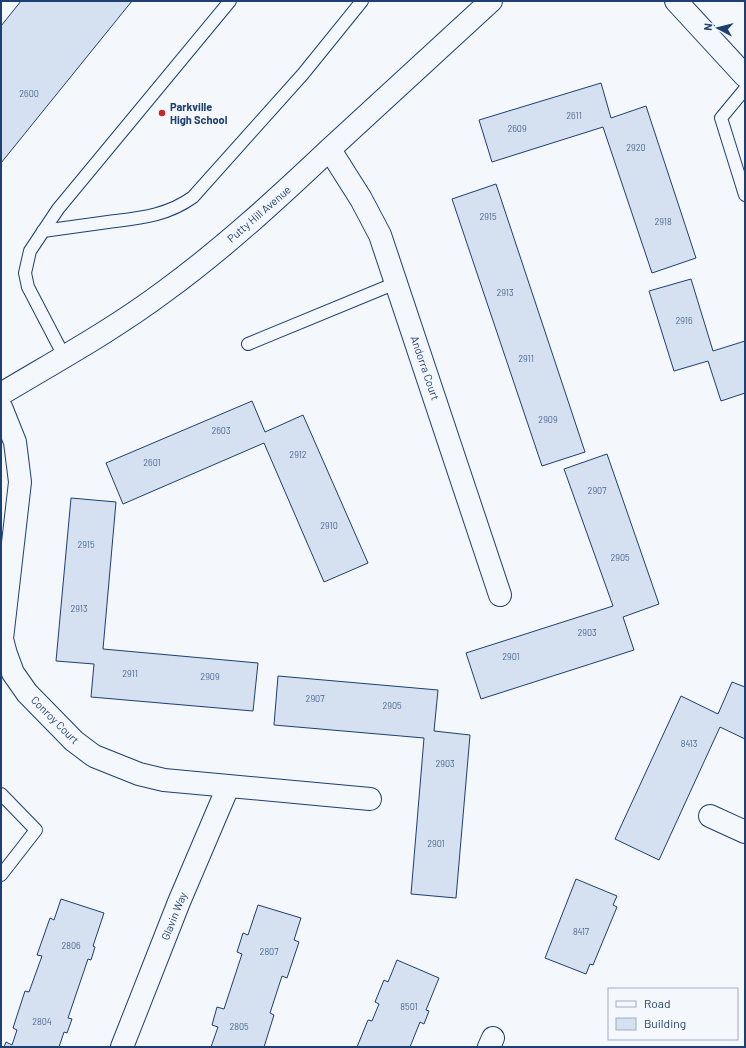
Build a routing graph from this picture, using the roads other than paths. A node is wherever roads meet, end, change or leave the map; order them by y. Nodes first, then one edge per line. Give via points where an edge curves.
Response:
1 (230, 1) edge
2 (362, 1) edge
3 (491, 1) edge
4 (676, 1) edge
5 (745, 76) edge
6 (745, 89) edge
7 (330, 150) junction
8 (745, 194) edge
9 (43, 231) junction
10 (396, 283) junction
11 (248, 344) dead end
12 (64, 356) junction
13 (1, 394) edge
14 (1, 407) edge
15 (500, 595) dead end
16 (228, 787) junction
17 (1, 794) edge
18 (370, 799) dead end
19 (710, 816) dead end
20 (745, 832) edge
21 (1, 875) edge
22 (122, 1047) edge

1 - 9 lane via 58,209
2 - 9 lane via 303,74 193,197 182,205 167,212 145,217
3 - 7 street, Putty Hill Avenue
4 - 5 street
6 - 8 lane via 721,118
7 - 10 street, Andorra Court via 380,235
7 - 12 street, Putty Hill Avenue via 244,229 164,292
9 - 12 lane via 30,251 25,273 28,287
10 - 11 lane
10 - 15 street, Andorra Court
12 - 13 street, Putty Hill Avenue
14 - 16 street, Conroy Court via 15,442 20,482 2,639 13,673 27,693 74,741 94,756 133,772 164,780
16 - 18 street, Conroy Court
16 - 22 street, Glavin Way via 178,902
17 - 21 lane via 36,830
19 - 20 street

